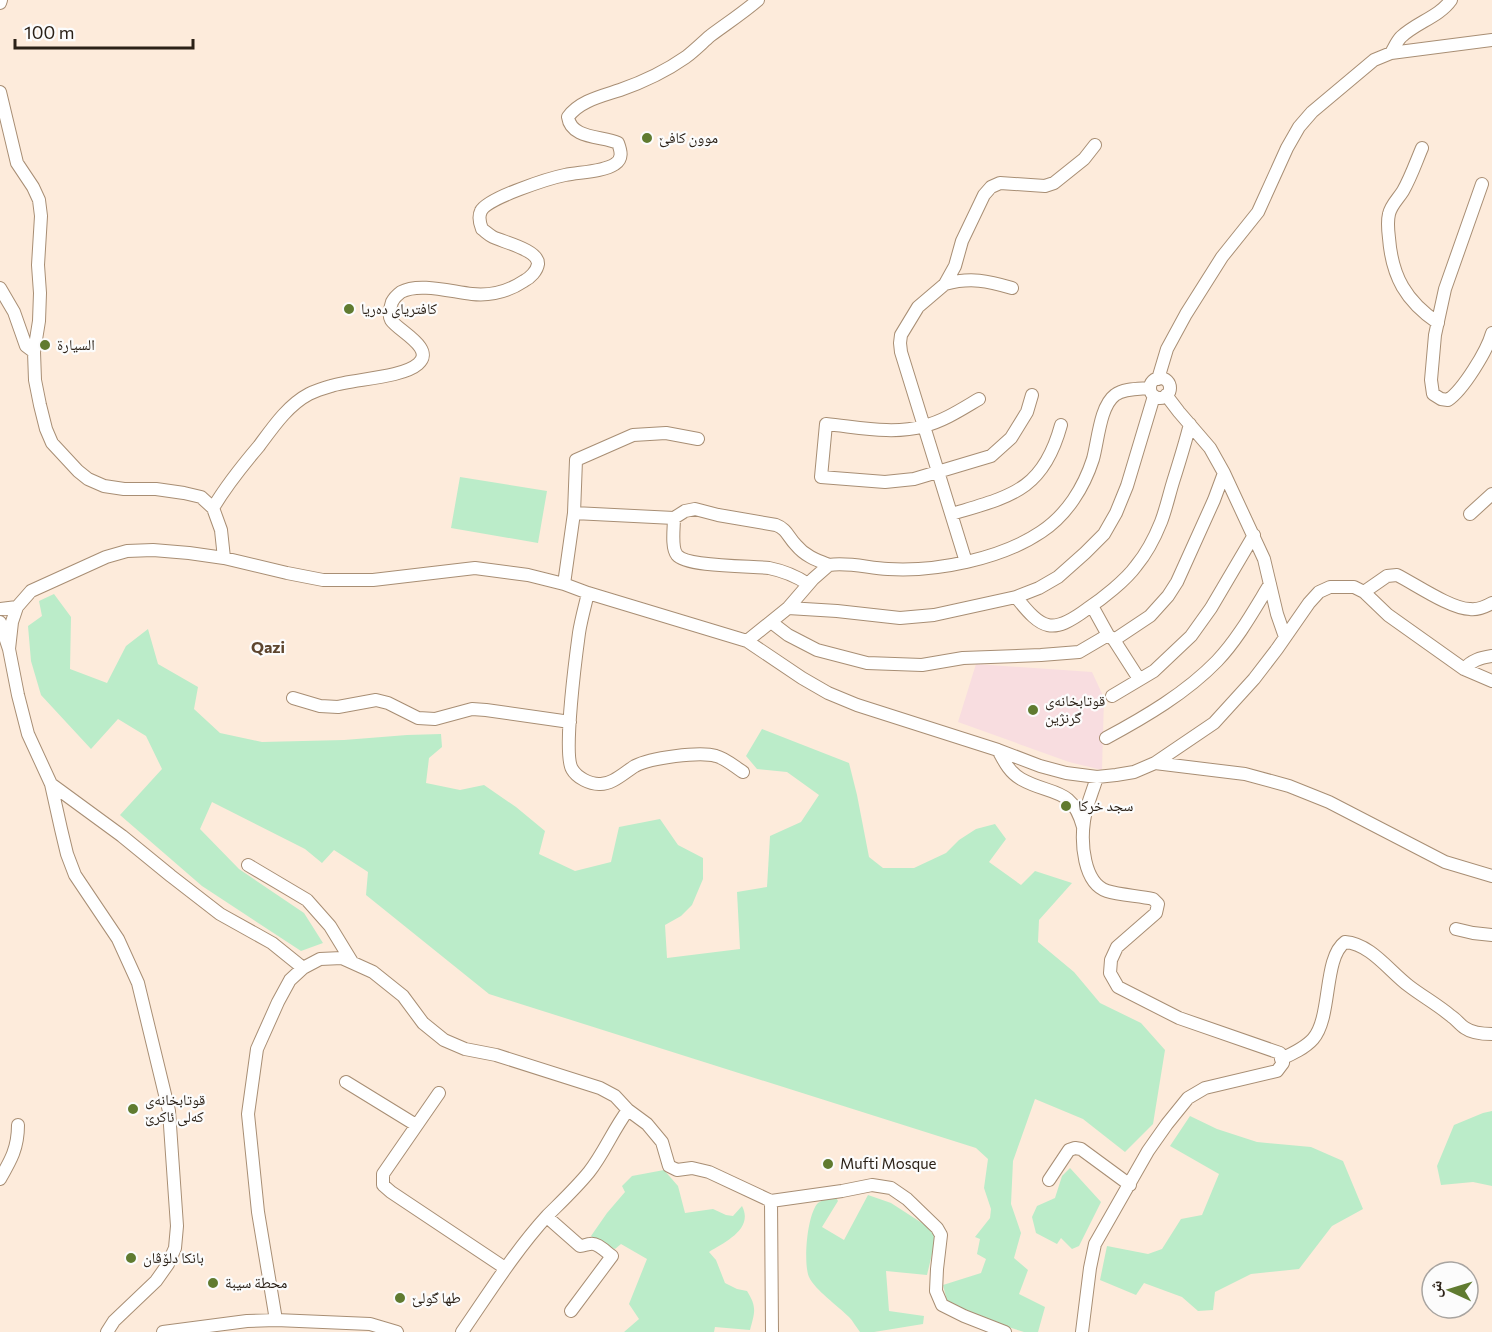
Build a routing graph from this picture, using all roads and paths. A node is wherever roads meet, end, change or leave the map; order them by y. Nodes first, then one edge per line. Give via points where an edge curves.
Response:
1 (758, 0) edge
2 (1451, 0) edge
3 (1492, 40) edge
4 (1391, 53) junction
5 (0, 92) edge
6 (1095, 145) dead end
7 (1422, 148) dead end
8 (1482, 184) dead end
9 (945, 284) junction
10 (0, 288) edge
11 (1012, 288) dead end
12 (1438, 323) junction
13 (1492, 333) edge
14 (34, 352) junction
15 (1157, 389) junction
16 (1032, 395) dead end
17 (979, 399) dead end
18 (1190, 424) junction
19 (1061, 425) dead end
20 (925, 426) junction
21 (698, 439) dead end
22 (938, 471) junction
23 (1224, 473) junction
24 (1492, 494) edge
25 (213, 508) junction
26 (574, 513) junction
27 (952, 514) junction
28 (1470, 514) dead end
29 (674, 518) junction
30 (1254, 535) junction
31 (224, 558) junction
32 (966, 562) junction
33 (829, 564) junction
34 (564, 584) junction
35 (808, 584) junction
36 (1270, 584) junction
37 (1364, 592) junction
38 (588, 593) junction
39 (1016, 597) junction
40 (1492, 603) edge
41 (17, 606) junction
42 (1092, 606) junction
43 (788, 608) junction
44 (0, 609) edge
45 (0, 622) edge
46 (771, 622) junction
47 (1285, 637) junction
48 (1111, 638) junction
49 (747, 642) junction
50 (5, 645) edge
51 (1492, 657) edge
52 (1464, 669) junction
53 (1138, 679) junction
54 (1492, 681) edge
55 (1112, 696) dead end
56 (293, 698) dead end
57 (570, 722) junction
58 (1106, 738) dead end
59 (998, 750) junction
60 (1155, 763) junction
61 (744, 772) dead end
62 (1097, 777) junction
63 (51, 784) junction
64 (1084, 830) junction
65 (249, 865) dead end
66 (1492, 876) edge
67 (1456, 929) dead end
68 (1492, 935) edge
69 (352, 962) junction
70 (303, 968) junction
71 (1492, 1034) edge
72 (1281, 1059) junction
73 (346, 1082) dead end
74 (439, 1093) dead end
75 (628, 1110) junction
76 (18, 1125) dead end
77 (416, 1125) junction
78 (0, 1179) edge
79 (1049, 1180) dead end
80 (1130, 1185) junction
81 (771, 1201) junction
82 (547, 1217) junction
83 (505, 1268) junction
84 (571, 1311) dead end
85 (276, 1320) junction
86 (314, 1327) edge
87 (107, 1332) edge
88 (163, 1332) edge
89 (397, 1332) edge
90 (462, 1332) edge
91 (772, 1332) edge
92 (1005, 1332) edge
93 (1082, 1332) edge

1 - 25 street via 686,57 638,83 573,110 568,117 574,130 618,143 621,150 616,164 523,188 489,203 481,211 482,230 536,257 535,271 527,280 500,293 475,295 416,288 401,292 390,308 390,318 420,346 420,363 394,375 331,386 309,394 273,428
2 - 4 street via 1445,9 1400,38
3 - 4 street
4 - 15 street via 1374,60 1299,127 1258,212 1222,257 1167,349
5 - 14 street via 17,163 39,200 40,293
6 - 9 street via 1054,183 999,183 990,187
7 - 12 street via 1388,215 1389,249 1406,293 1421,312
8 - 12 street via 1445,289
9 - 11 street via 972,280
9 - 20 street via 918,308 901,334 901,352
10 - 14 street via 26,346
12 - 13 street via 1431,380 1433,394 1441,399 1455,396 1482,356
14 - 25 street via 35,380 46,429 52,443 78,471 104,486 184,493 201,497
15 - 18 street
15 - 32 street via 1122,391 1109,401 1086,478 1055,522 1026,541
15 - 39 street via 1127,486 1104,534 1058,578
16 - 22 street via 1011,438 991,456
17 - 20 street
18 - 23 street via 1210,447
18 - 42 street via 1161,522 1147,550 1135,568
19 - 27 street via 1054,448 1036,478 1018,491
20 - 22 street
20 - 22 street via 892,430 826,424 821,477 885,482
21 - 26 street via 666,433 633,435 576,460
22 - 27 street
23 - 30 street
23 - 48 street via 1168,596 1150,616
24 - 28 street
25 - 31 street via 221,530
26 - 29 street
26 - 34 street
27 - 32 street
29 - 33 street via 695,509 776,525 809,557
29 - 35 street via 674,550 683,560 770,568
30 - 36 street
30 - 53 street via 1191,636 1154,671
31 - 34 street via 323,580 373,580 475,568
31 - 41 street via 127,551 31,591
32 - 33 street via 912,569
33 - 35 street
34 - 38 street
35 - 43 street
36 - 47 street
36 - 58 street via 1217,660 1196,680
37 - 40 street via 1387,576 1397,575 1468,610
37 - 47 street via 1341,586 1319,592
37 - 52 street via 1388,615
38 - 49 street
38 - 57 street
39 - 42 street via 1029,614 1045,625 1059,626
39 - 43 street via 934,615 900,618
41 - 44 street
41 - 50 street
42 - 48 street
43 - 46 street
45 - 50 street
46 - 48 street via 817,650 867,663 922,665 963,658 1079,652
46 - 49 street
47 - 60 street via 1214,723
48 - 53 street
49 - 59 street via 828,693
50 - 63 street via 28,734
51 - 52 street via 1471,662
52 - 54 street
53 - 55 street
56 - 57 street via 338,707 376,700 418,718 435,719 472,709
57 - 61 street via 568,755 572,769 586,781 601,785 638,764 697,754 717,756
59 - 62 street via 1040,766
59 - 64 street via 1019,778 1070,800
60 - 62 street via 1134,772
60 - 66 street via 1245,774 1289,786 1329,802 1445,862
62 - 64 street
63 - 70 street via 220,914 272,943
63 - 87 street via 75,875 117,939 138,983 169,1112 177,1226 174,1248 156,1281
64 - 72 street via 1089,875 1099,887 1153,898 1158,904 1156,914 1117,947 1110,973 1118,987 1179,1018 1280,1053
65 - 69 street via 307,900 330,926
67 - 68 street
69 - 70 street via 342,958 320,959
69 - 75 street via 373,972 395,990 423,1023 444,1040 600,1088
70 - 85 street via 290,980 257,1049 248,1114 258,1212
71 - 72 street via 1466,1029 1406,985 1375,956 1353,942 1345,942 1335,957 1321,1024 1314,1038
72 - 80 street via 1277,1071 1205,1088 1188,1098 1148,1151
73 - 77 street
74 - 77 street
75 - 81 street via 662,1142 669,1166 709,1172
75 - 82 street via 589,1172
76 - 78 street via 15,1151
77 - 83 street via 383,1174 383,1185
79 - 80 street via 1069,1150 1075,1148
80 - 93 street via 1095,1244
81 - 91 street
81 - 92 street via 872,1185 891,1188 941,1235 936,1291 942,1305
82 - 83 street
82 - 84 street via 580,1246 595,1243 612,1256
83 - 90 street
85 - 86 street
85 - 88 street
86 - 89 street via 370,1324

